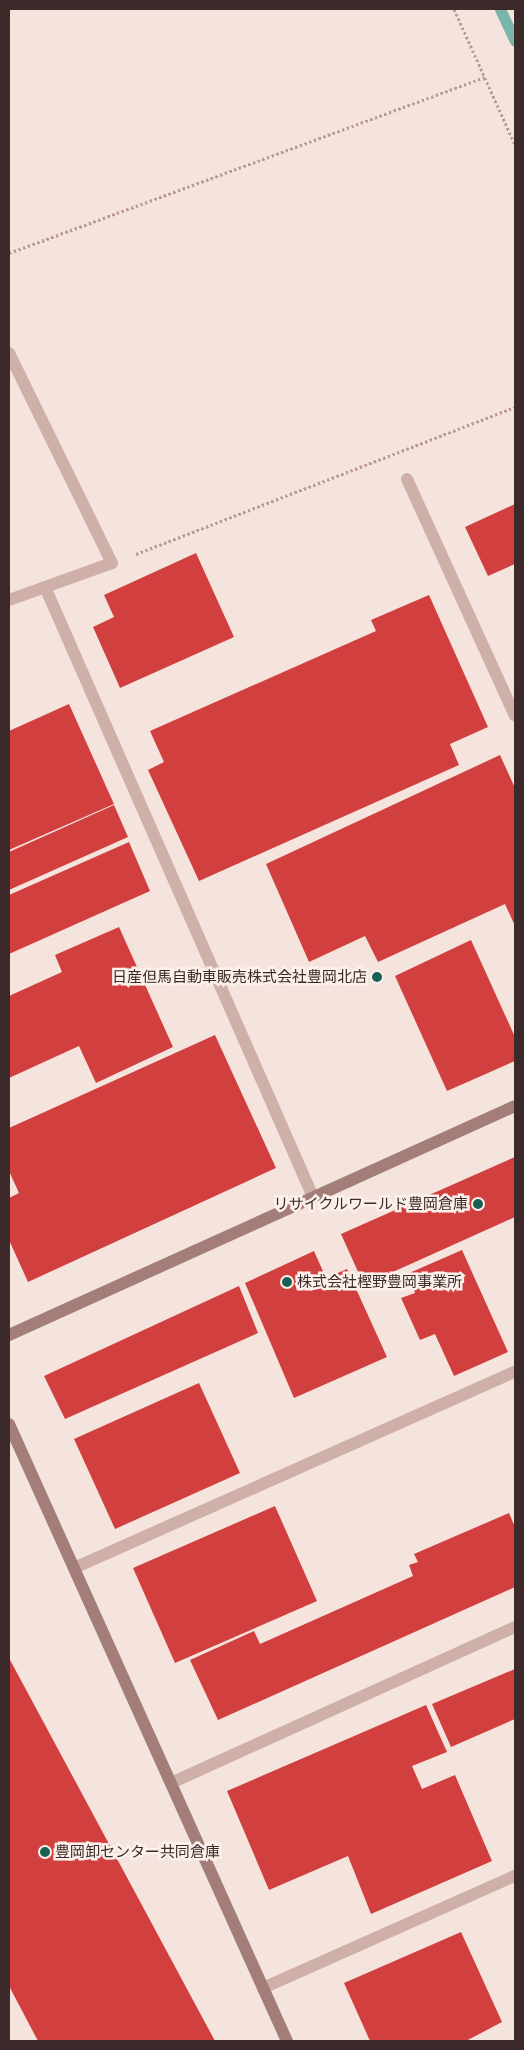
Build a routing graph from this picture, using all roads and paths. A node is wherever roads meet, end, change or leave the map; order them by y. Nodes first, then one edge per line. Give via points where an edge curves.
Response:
1 (454, 9) edge
2 (485, 77) junction
3 (515, 145) edge
4 (9, 253) edge
5 (9, 353) edge
6 (515, 407) edge
7 (408, 479) dead end
8 (112, 563) junction
9 (44, 587) junction
10 (9, 600) edge
11 (515, 716) edge
12 (515, 1106) edge
13 (313, 1197) junction
14 (9, 1335) edge
15 (515, 1372) edge
16 (9, 1424) edge
17 (74, 1568) junction
18 (515, 1627) edge
19 (171, 1783) junction
20 (515, 1876) edge
21 (263, 1988) junction
22 (287, 2041) edge

1 - 2 path
2 - 3 path
2 - 4 path
5 - 8 street
6 - 8 path
7 - 11 street
8 - 9 street
9 - 10 street
9 - 13 street
12 - 13 street
13 - 14 street
15 - 17 street
16 - 17 street
17 - 19 street
18 - 19 street
19 - 21 street
20 - 21 street
21 - 22 street

